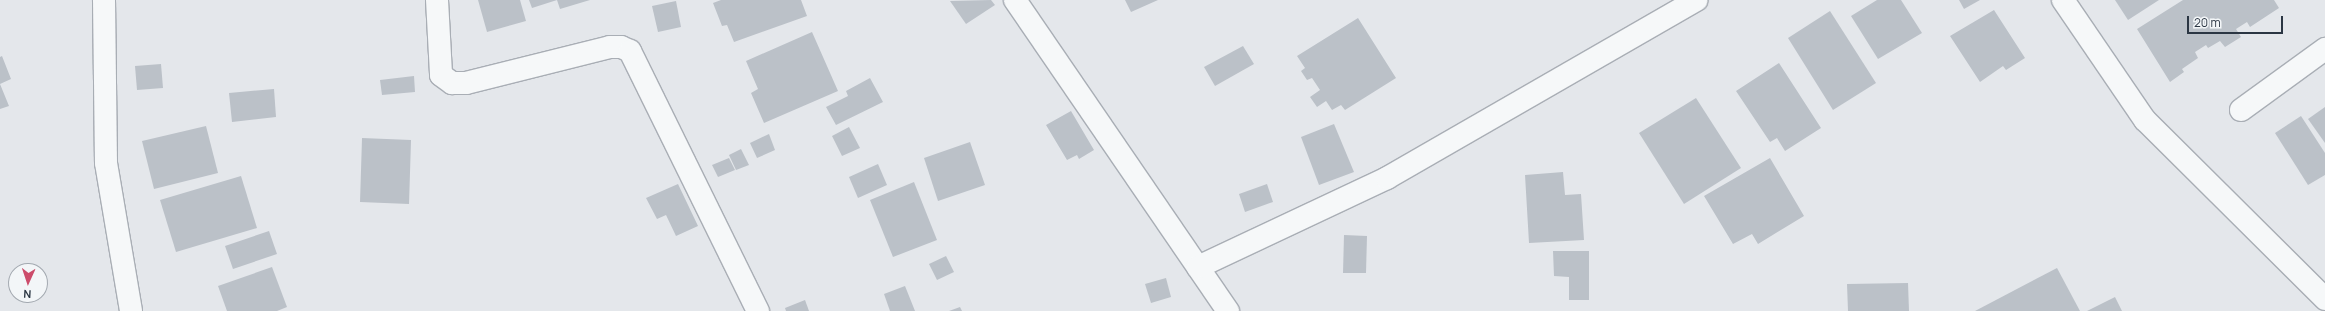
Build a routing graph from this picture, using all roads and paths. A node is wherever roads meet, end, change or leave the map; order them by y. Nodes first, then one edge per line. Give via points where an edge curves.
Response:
1 (104, 0) edge
2 (437, 0) edge
3 (1015, 0) edge
4 (1697, 0) edge
5 (2063, 0) edge
6 (2325, 49) edge
7 (2242, 110) dead end
8 (1198, 267) junction
9 (2325, 299) edge
10 (131, 311) edge
11 (758, 311) edge
12 (1228, 311) edge

1 - 10 street via 106,163
2 - 11 street via 441,75 452,83 466,83 610,47 622,47 630,51
3 - 8 street
4 - 8 street via 1387,178
5 - 9 street via 2145,120
6 - 7 street
8 - 12 street

